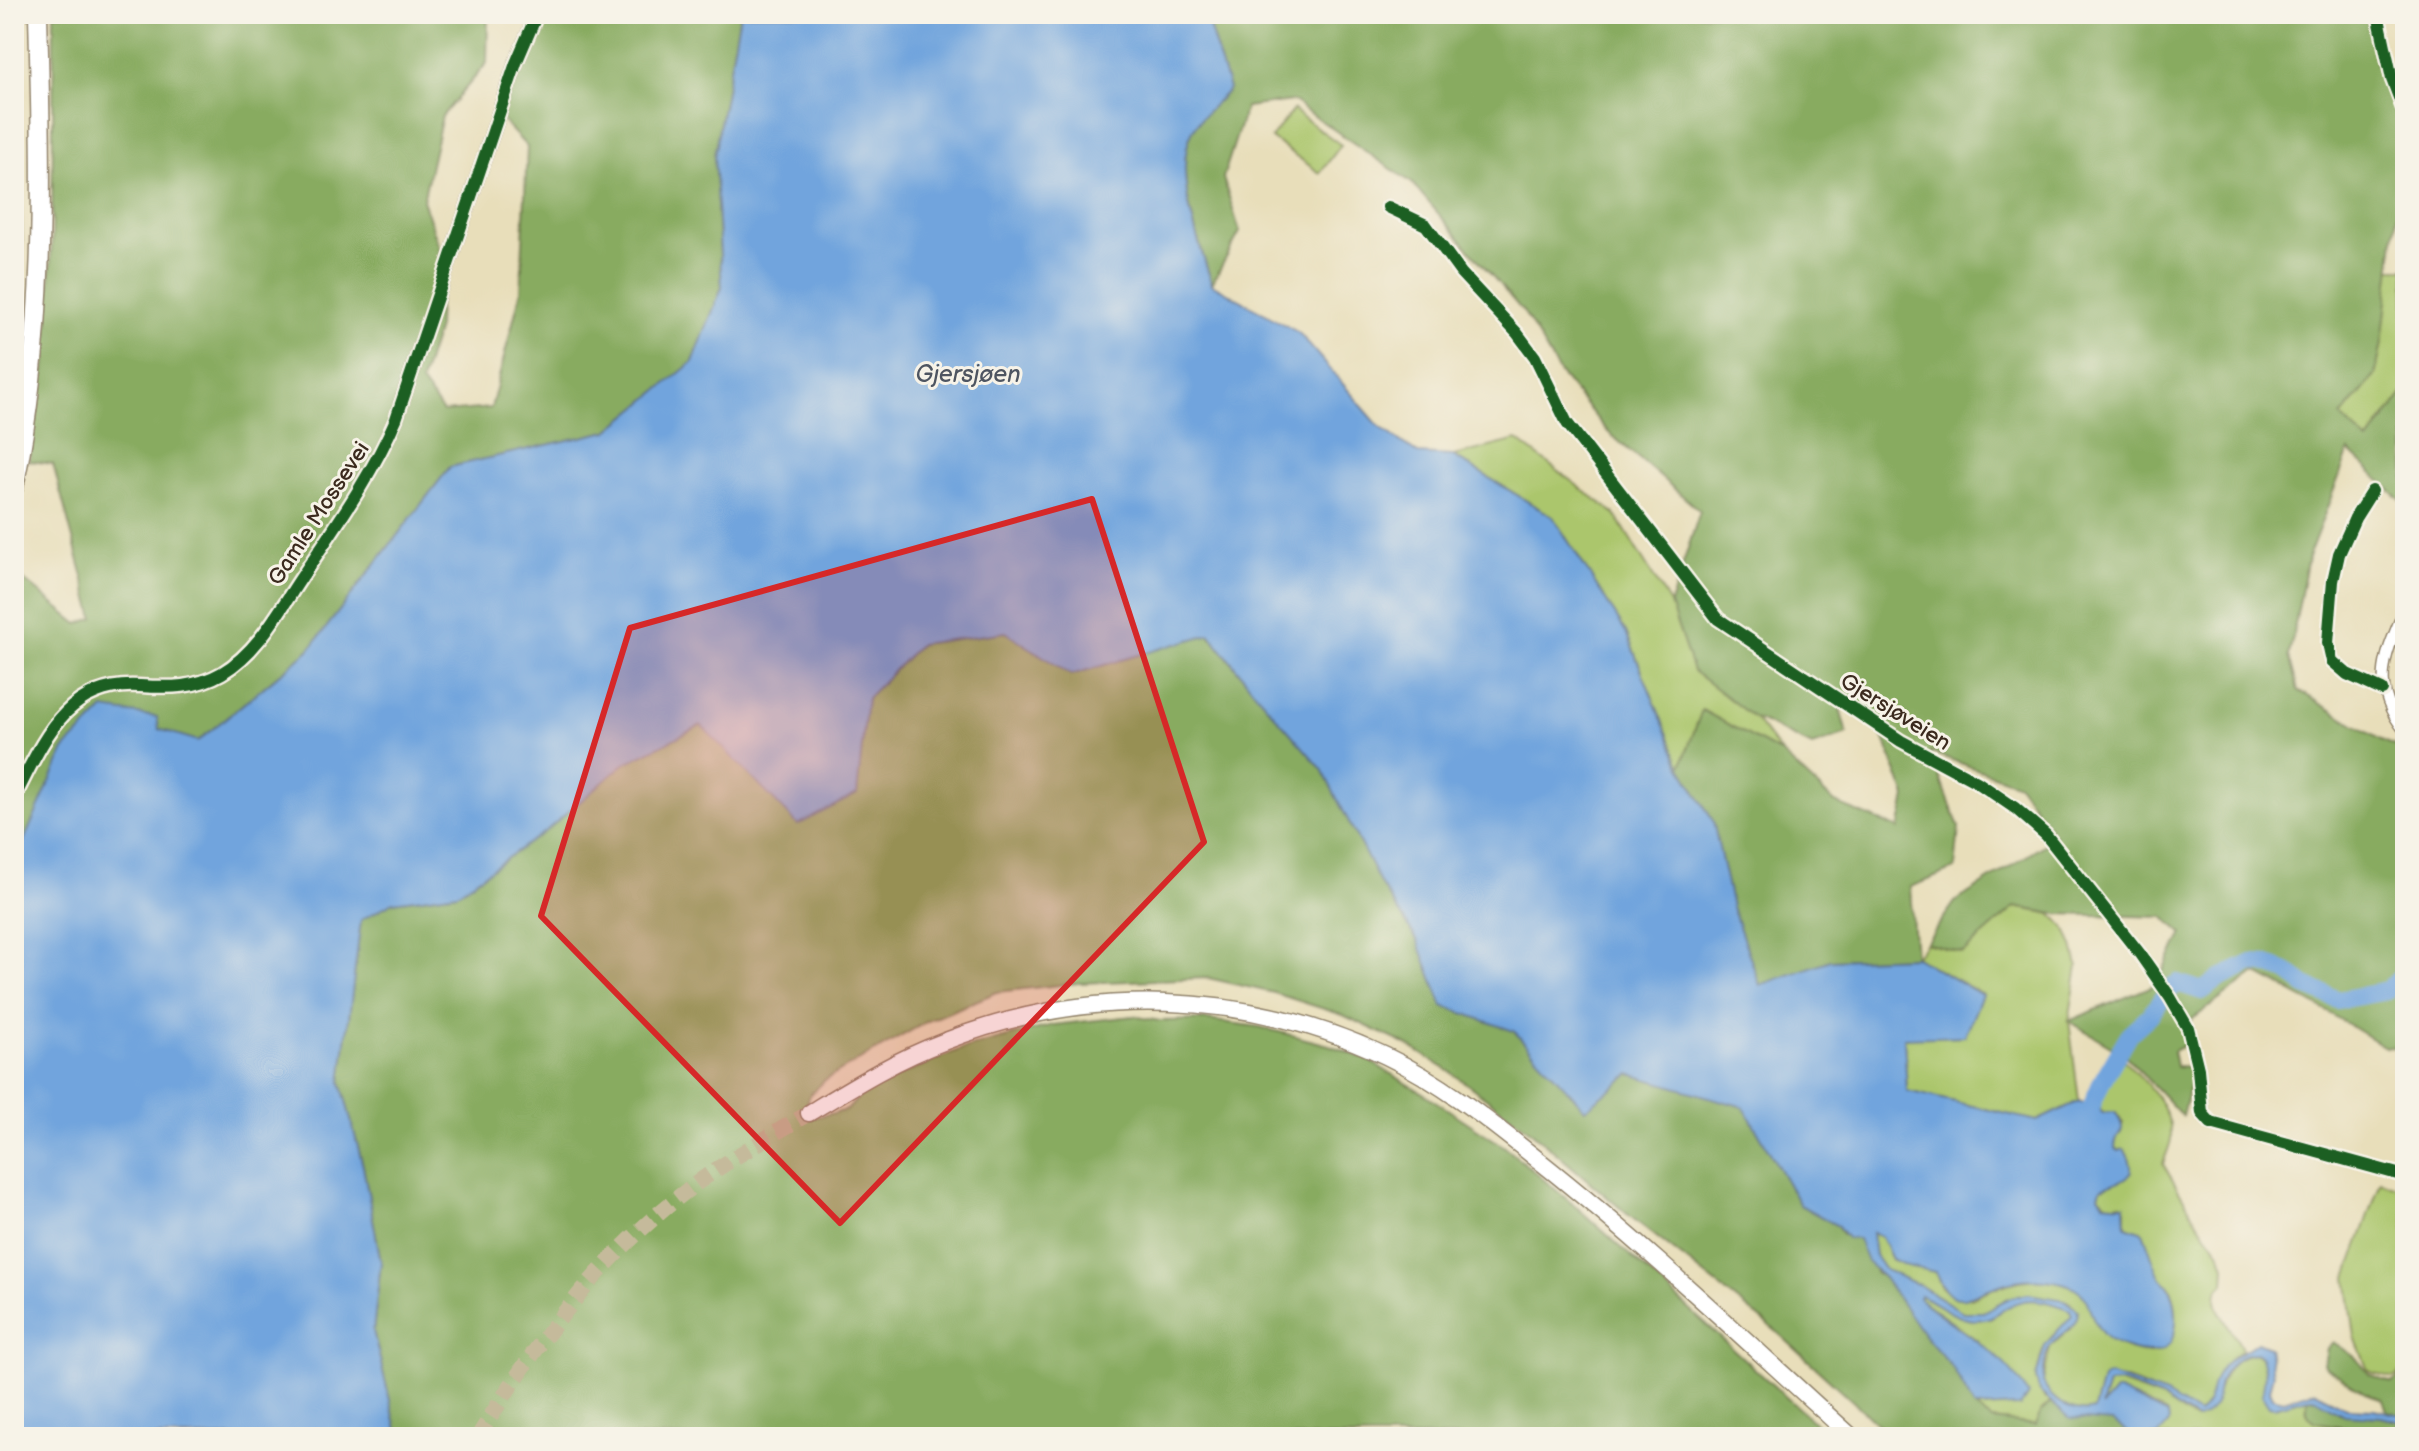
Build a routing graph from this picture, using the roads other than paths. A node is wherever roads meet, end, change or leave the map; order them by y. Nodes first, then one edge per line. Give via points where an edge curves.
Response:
1 (30, 14) edge
2 (38, 14) edge
3 (537, 14) edge
4 (2378, 14) edge
5 (2405, 113) edge
6 (1388, 207) dead end
7 (14, 443) edge
8 (14, 487) edge
9 (2372, 491) dead end
10 (2405, 608) edge
11 (2382, 690) junction
12 (2405, 731) edge
13 (14, 798) edge
14 (809, 1113) tunnel mouth
15 (2405, 1176) edge
16 (1852, 1437) edge

1 - 7 highway via 32,283
2 - 8 highway via 41,285
3 - 13 main road, Gamle Mossevei via 396,419 364,484 241,659 185,687 115,686 83,697 53,726
4 - 5 street
6 - 15 street, Gjersjøveien via 1426,225 1461,273 1517,333 1535,357 1567,423 1718,619 1901,741 1977,782 2046,835 2188,1028 2202,1113 2211,1123
9 - 11 street via 2339,554 2328,643 2332,661
10 - 11 street via 2385,664
11 - 12 street
14 - 16 main road via 940,1042 1071,1007 1157,1001 1212,1006 1330,1033 1415,1071 1514,1141 1692,1289

